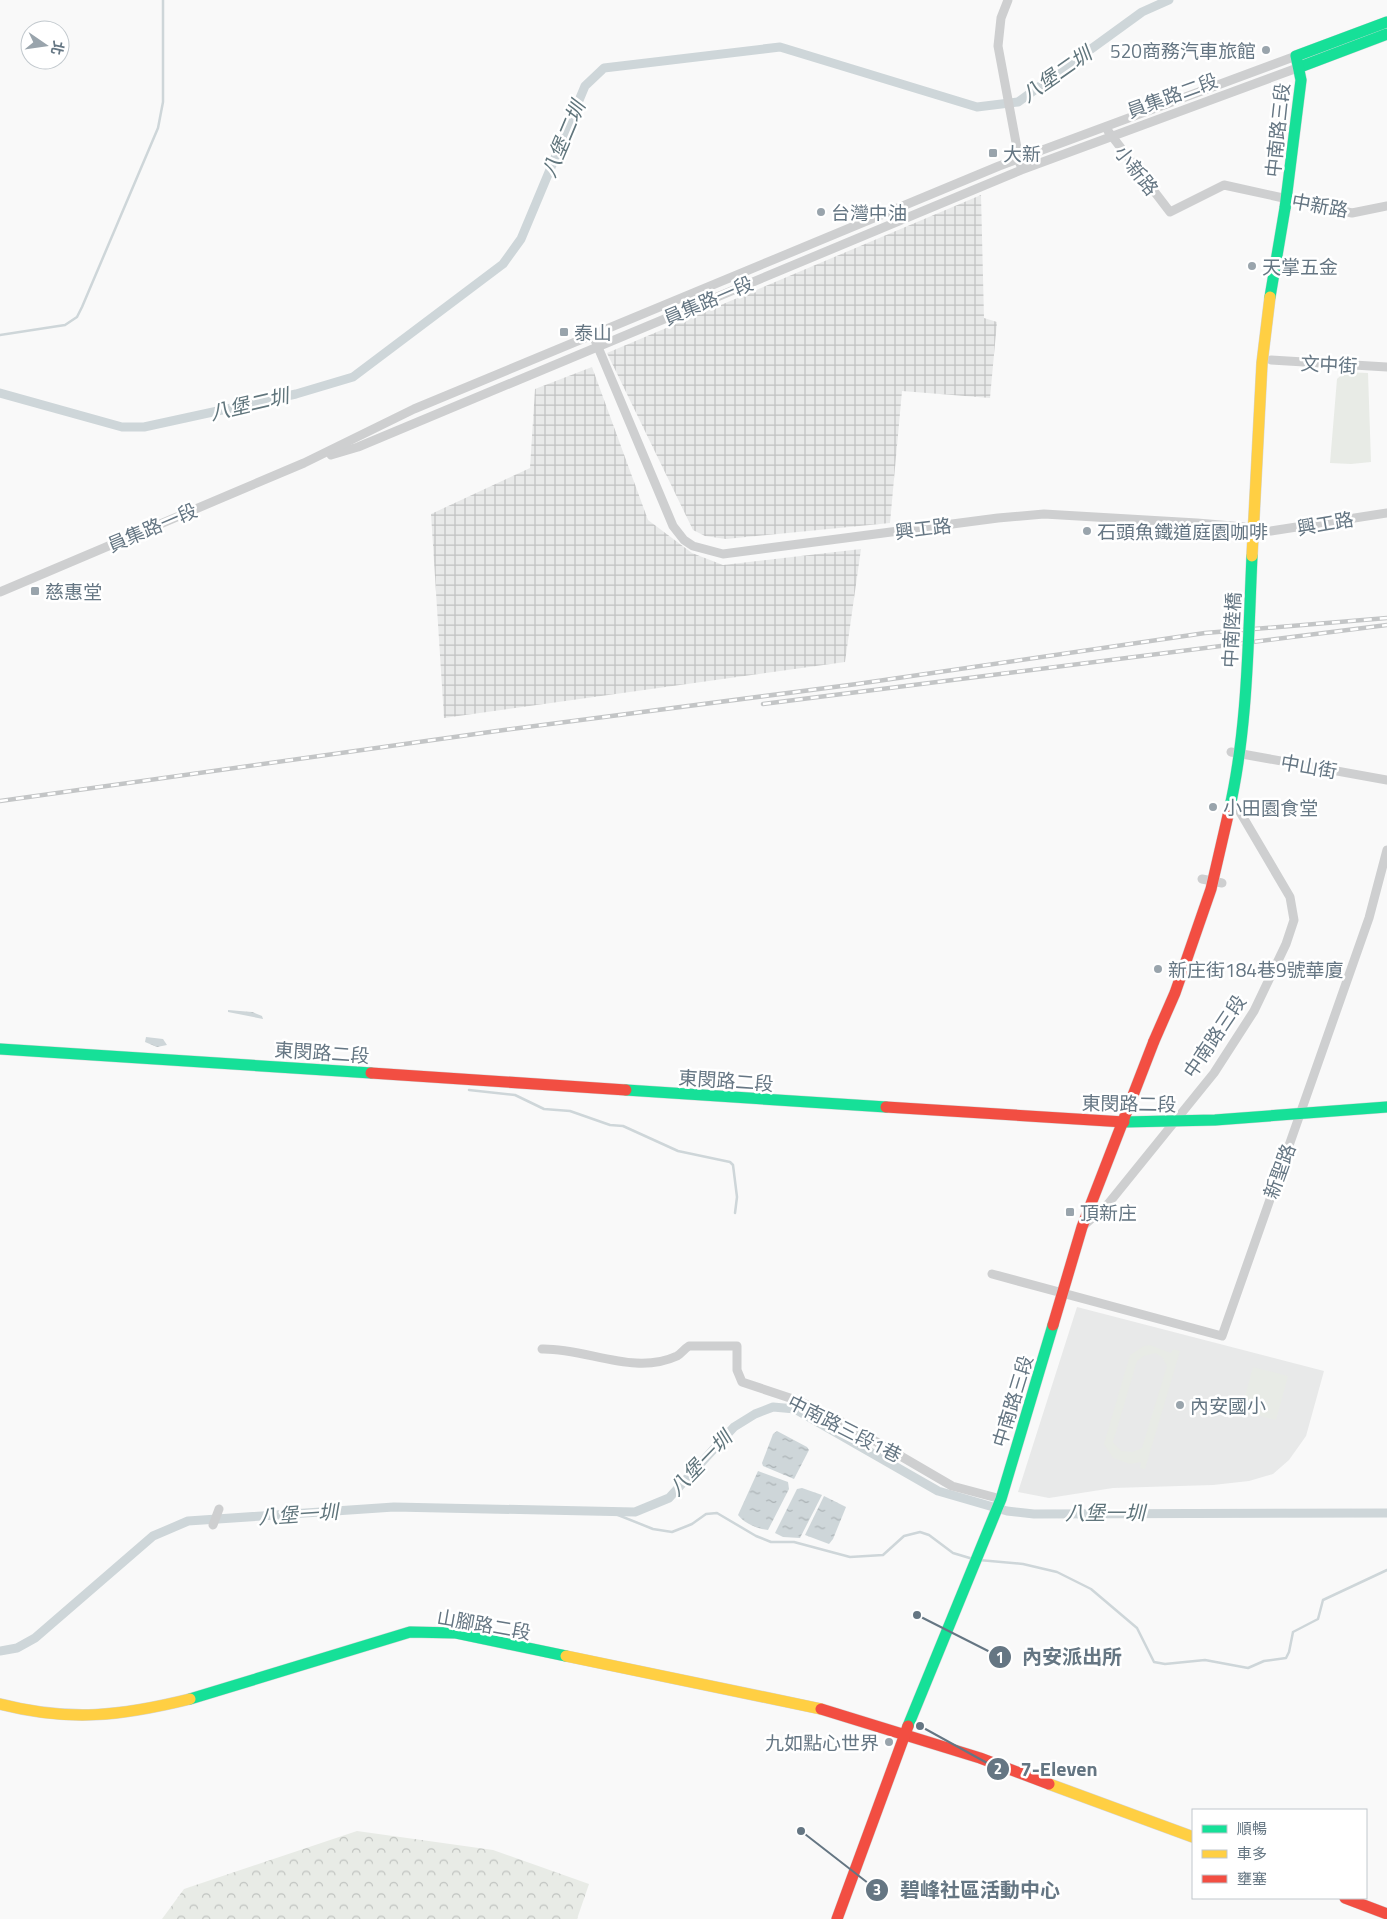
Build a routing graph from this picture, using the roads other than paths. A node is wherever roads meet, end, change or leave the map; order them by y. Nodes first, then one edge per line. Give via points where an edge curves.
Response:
1 (1008, 0) edge
2 (1387, 22) edge
3 (1387, 34) edge
4 (1298, 61) junction
5 (1105, 127) junction
6 (1111, 136) junction
7 (1019, 159) junction
8 (1022, 170) junction
9 (1286, 204) junction
10 (1387, 206) edge
11 (1170, 212) joint
12 (849, 229) junction
13 (854, 239) junction
14 (594, 336) junction
15 (597, 346) junction
16 (1271, 360) dead end
17 (1387, 367) edge
18 (304, 463) junction
19 (1387, 513) edge
20 (0, 592) edge
21 (1231, 752) dead end
22 (1387, 780) edge
23 (1240, 812) dead end
24 (1387, 850) edge
25 (1202, 879) dead end
26 (1222, 883) dead end
27 (1154, 1041) joint
28 (0, 1048) edge
29 (1387, 1107) edge
30 (1300, 1114) junction
31 (1121, 1122) junction
32 (1172, 1122) junction
33 (1082, 1228) junction
34 (992, 1274) dead end
35 (1063, 1292) junction
36 (542, 1350) dead end
37 (1001, 1499) junction
38 (219, 1508) dead end
39 (213, 1525) dead end
40 (0, 1704) edge
41 (905, 1734) junction
42 (1192, 1837) edge
43 (1348, 1899) edge
44 (1387, 1914) edge
45 (837, 1919) edge

1 - 7 street via 1001,18 998,46
2 - 4 main road, 員集路二段
3 - 4 main road, 員集路二段
4 - 5 street, 員集路二段
4 - 6 street, 員集路二段
4 - 9 main road, 中南路三段 via 1301,80
5 - 6 street, 小新路
5 - 7 street, 員集路一段
6 - 8 street, 員集路一段
6 - 11 street, 小新路
7 - 8 street
7 - 12 street, 員集路一段
8 - 13 street, 員集路一段
9 - 10 street, 中新路 via 1352,213
9 - 11 street, 中新路 via 1224,185
9 - 27 main road, 中南陸橋, bridge via 1262,363 1247,658 1237,775 1212,889 1175,993
12 - 13 street
12 - 14 street, 員集路一段
13 - 15 street, 員集路一段
14 - 15 street, 興工路
14 - 18 street, 員集路一段 via 414,409
15 - 18 street, 員集路一段 via 358,447
15 - 19 street, 興工路 via 673,526 693,546 716,553 1044,514 1197,523 1264,532
16 - 17 street, 文中街
18 - 20 street, 員集路一段
21 - 22 street, 中山街
23 - 32 street, 中南路三段 via 1290,897 1294,920 1273,972 1236,1041 1214,1073
24 - 30 street, 新聖路 via 1369,918
25 - 26 street
27 - 31 main road, 中南路三段
28 - 31 main road, 東閔路二段
29 - 30 main road, 東閔路二段
30 - 32 main road, 東閔路二段
30 - 35 street, 新聖路 via 1222,1336
31 - 32 main road, 東閔路二段
31 - 33 main road, 中南路三段
32 - 33 street, 中南路三段 via 1108,1204
33 - 35 main road, 中南路三段
34 - 35 street
35 - 37 main road, 中南路三段
36 - 37 street, 中南路三段1巷 via 559,1349 651,1364 680,1355 688,1346 737,1346 737,1370 742,1382 799,1400 952,1486
37 - 41 main road, 中南路三段
38 - 39 street
40 - 41 main road, 山腳路二段 via 58,1716 103,1717 152,1709 410,1632 427,1631 456,1633 816,1708
41 - 42 main road, 山腳路二段 via 1035,1777
41 - 45 main road, 中南路三段
43 - 44 main road

